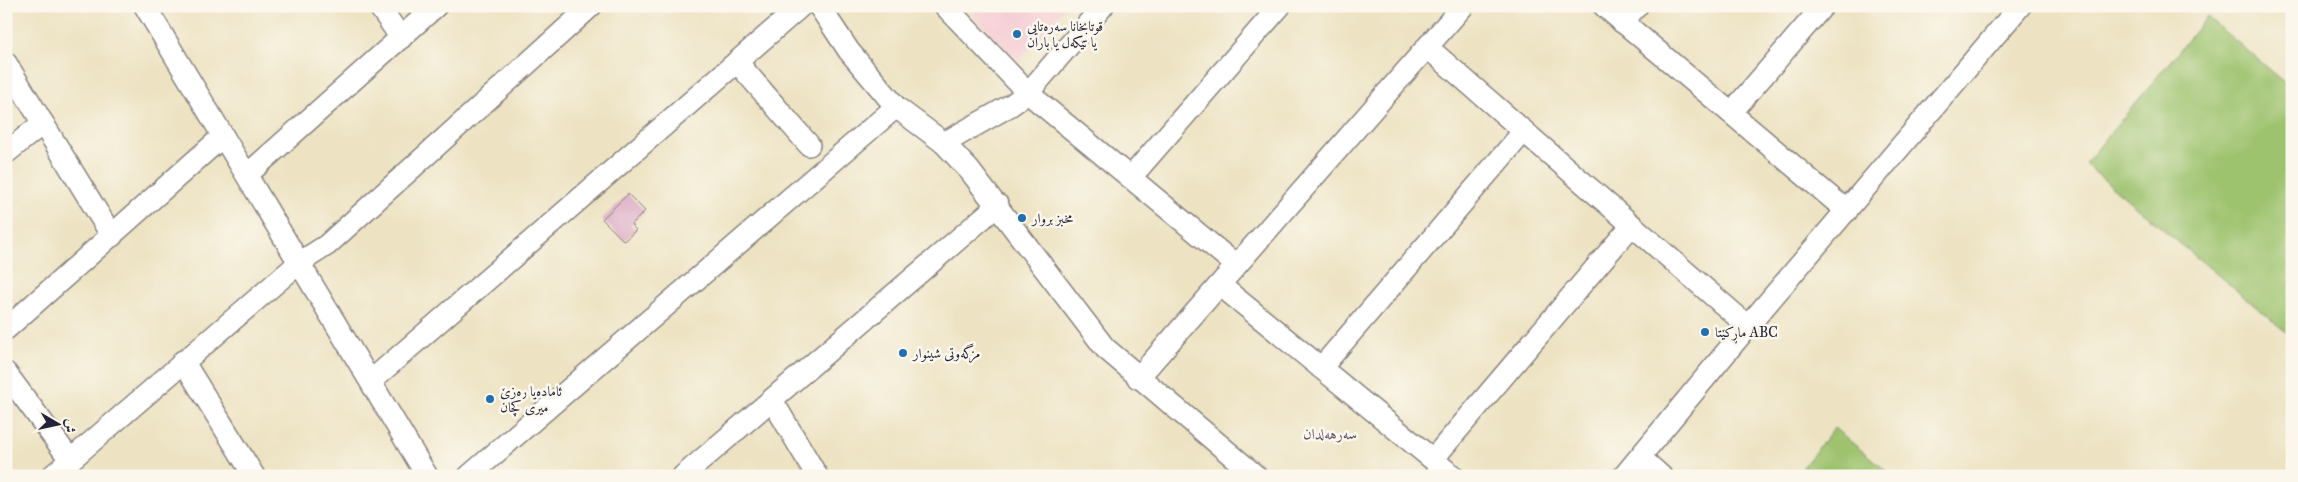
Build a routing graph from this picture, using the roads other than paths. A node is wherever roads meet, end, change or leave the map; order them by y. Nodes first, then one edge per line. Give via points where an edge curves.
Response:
1 (145, 6) edge
2 (379, 6) edge
3 (436, 6) edge
4 (591, 6) edge
5 (801, 6) edge
6 (819, 6) edge
7 (946, 6) edge
8 (1103, 6) edge
9 (1280, 6) edge
10 (1463, 6) edge
11 (1604, 6) edge
12 (1637, 6) edge
13 (1823, 6) edge
14 (2020, 6) edge
15 (1622, 22) junction
16 (401, 38) junction
17 (1427, 47) junction
18 (738, 62) junction
19 (6, 64) edge
20 (1028, 93) junction
21 (896, 107) junction
22 (1731, 113) junction
23 (42, 123) junction
24 (1524, 131) junction
25 (223, 136) junction
26 (944, 143) junction
27 (809, 145) dead end
28 (6, 153) edge
29 (248, 174) junction
30 (1131, 177) junction
31 (998, 205) junction
32 (1847, 211) junction
33 (1632, 225) junction
34 (112, 236) junction
35 (299, 264) junction
36 (1236, 264) junction
37 (1220, 285) junction
38 (1748, 326) junction
39 (6, 329) edge
40 (183, 361) junction
41 (1322, 368) junction
42 (6, 373) edge
43 (1138, 378) junction
44 (372, 380) junction
45 (772, 400) junction
46 (69, 458) junction
47 (1641, 458) junction
48 (1432, 459) junction
49 (52, 476) edge
50 (254, 476) edge
51 (427, 476) edge
52 (469, 476) edge
53 (683, 476) edge
54 (818, 476) edge
55 (1256, 476) edge
56 (1453, 476) edge
57 (1624, 476) edge
58 (1661, 476) edge

1 - 25 street
2 - 16 street
3 - 16 street
4 - 35 street via 327,244
5 - 18 street
6 - 21 street via 849,51
7 - 20 street
8 - 20 street
9 - 30 street
10 - 17 street
11 - 15 street
12 - 15 street
13 - 22 street
14 - 32 street
15 - 22 street
16 - 29 street
17 - 24 street
17 - 36 street
18 - 27 street
18 - 44 street
19 - 23 street
20 - 26 street
20 - 30 street
21 - 26 street
21 - 52 street
22 - 32 street
23 - 28 street
23 - 34 street
24 - 33 street
24 - 41 street
25 - 29 street
25 - 34 street
26 - 31 street
29 - 35 street
30 - 36 street
31 - 43 street via 1105,348
31 - 45 street
32 - 38 street
33 - 38 street
33 - 48 street
34 - 39 street
35 - 40 street
35 - 44 street
36 - 37 street
37 - 41 street
37 - 43 street
38 - 47 street
40 - 46 street
40 - 50 street
41 - 48 street
42 - 46 street
43 - 55 street
44 - 51 street
45 - 53 street
45 - 54 street
46 - 49 street
47 - 57 street
47 - 58 street
48 - 56 street

